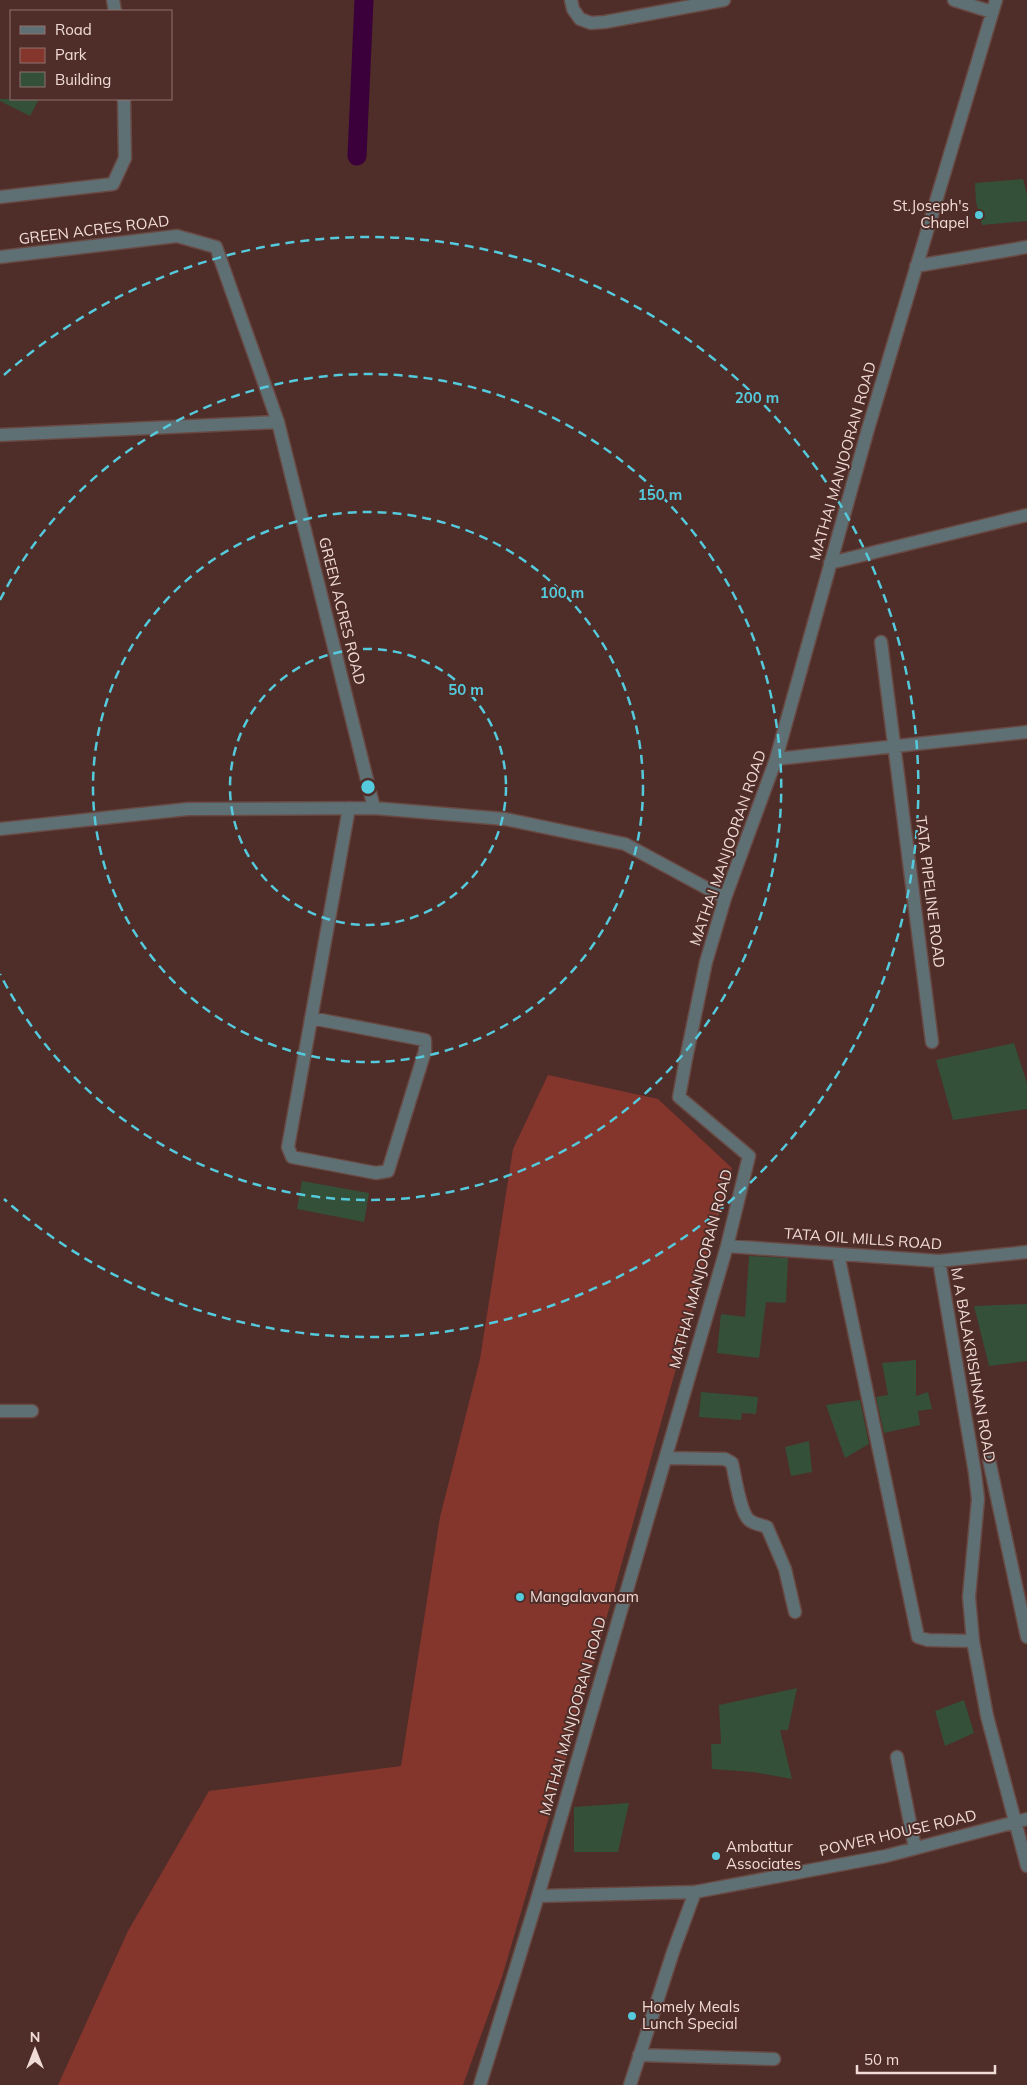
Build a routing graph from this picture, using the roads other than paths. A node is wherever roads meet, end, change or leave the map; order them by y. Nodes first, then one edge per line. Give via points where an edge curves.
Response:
1 (570, 0) edge
2 (724, 0) edge
3 (954, 0) edge
4 (994, 6) edge
5 (124, 100) edge
6 (0, 197) edge
7 (1027, 247) edge
8 (0, 257) edge
9 (916, 266) junction
10 (278, 422) junction
11 (0, 435) edge
12 (1027, 514) edge
13 (830, 563) junction
14 (881, 642) dead end
15 (1027, 732) edge
16 (896, 746) junction
17 (776, 759) junction
18 (349, 808) junction
19 (374, 808) junction
20 (0, 829) edge
21 (725, 898) junction
22 (311, 1018) junction
23 (932, 1042) dead end
24 (727, 1246) junction
25 (1027, 1252) edge
26 (838, 1254) junction
27 (939, 1262) junction
28 (0, 1411) edge
29 (32, 1411) dead end
30 (666, 1458) junction
31 (989, 1460) dead end
32 (795, 1612) dead end
33 (1027, 1637) edge
34 (973, 1641) junction
35 (897, 1757) dead end
36 (1027, 1818) edge
37 (1014, 1822) junction
38 (915, 1848) junction
39 (1027, 1866) edge
40 (695, 1892) junction
41 (538, 1896) junction
42 (639, 2055) junction
43 (774, 2059) dead end
44 (480, 2085) edge
45 (630, 2085) edge

1 - 2 street via 580,20 591,23
3 - 4 street
4 - 9 street, MATHAI MANJOORAN ROAD
5 - 6 street via 126,158 113,184
7 - 9 street
8 - 10 street, GREEN ACRES ROAD via 177,236 216,248
9 - 13 street, MATHAI MANJOORAN ROAD
10 - 11 street
10 - 19 street, GREEN ACRES ROAD
12 - 13 street
13 - 17 street, MATHAI MANJOORAN ROAD
14 - 16 street, TATA PIPELINE ROAD
15 - 16 street
16 - 17 street
16 - 23 street, TATA PIPELINE ROAD
17 - 21 street, MATHAI MANJOORAN ROAD
18 - 19 street
18 - 20 street via 188,809
18 - 22 street
19 - 21 street via 505,819 625,844
21 - 24 street, MATHAI MANJOORAN ROAD via 706,962 680,1097 749,1156
22 - 22 street via 288,1147 292,1157 376,1173 388,1171 425,1051 425,1040
24 - 26 street, TATA OIL MILLS ROAD
24 - 30 street, MATHAI MANJOORAN ROAD
25 - 27 street, TATA OIL MILLS ROAD
26 - 27 street, TATA OIL MILLS ROAD
26 - 34 street via 918,1637
27 - 34 street, M A BALAKRISHNAN ROAD via 978,1499 969,1597
28 - 29 street
30 - 32 street via 725,1459 732,1463 744,1512 747,1519 767,1527 785,1569
30 - 41 street, MATHAI MANJOORAN ROAD
31 - 33 street
34 - 37 street, M A BALAKRISHNAN ROAD via 987,1716
35 - 38 street
36 - 37 street, POWER HOUSE ROAD
37 - 38 street, POWER HOUSE ROAD
37 - 39 street, M A BALAKRISHNAN ROAD
38 - 40 street, POWER HOUSE ROAD
40 - 41 street, POWER HOUSE ROAD
40 - 42 street
41 - 44 street, MATHAI MANJOORAN ROAD
42 - 43 street
42 - 45 street

